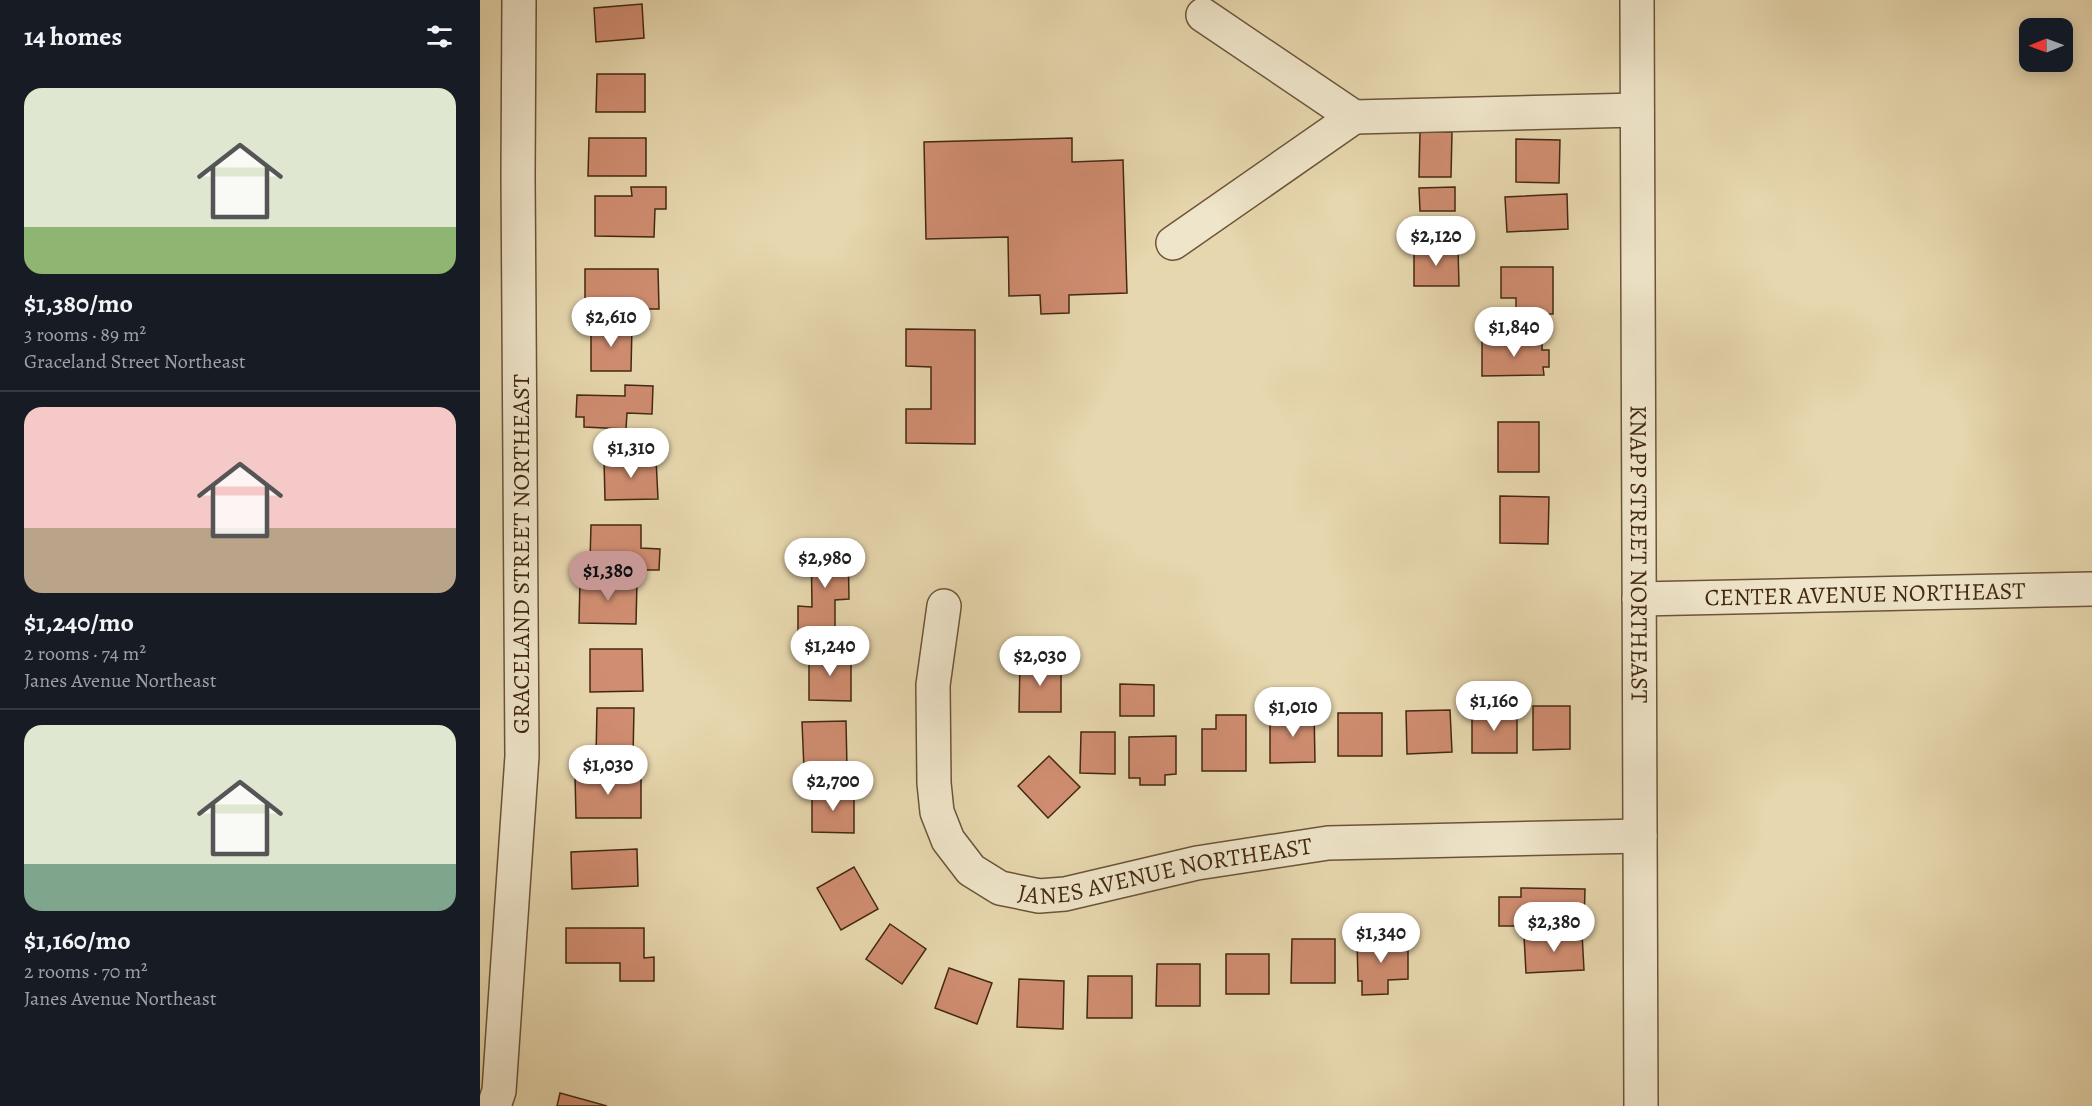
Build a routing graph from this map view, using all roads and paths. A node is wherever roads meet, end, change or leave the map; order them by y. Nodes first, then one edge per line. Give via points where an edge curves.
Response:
1 (519, 0) edge
2 (1637, 0) edge
3 (1203, 15) dead end
4 (1637, 110) junction
5 (1354, 117) junction
6 (1173, 243) dead end
7 (2092, 589) edge
8 (1639, 599) junction
9 (944, 606) dead end
10 (1640, 836) junction
11 (494, 1106) edge
12 (1641, 1106) edge

1 - 11 street, GRACELAND STREET NORTHEAST via 522,756 499,1091
2 - 4 street, KNAPP STREET NORTHEAST
3 - 5 street
4 - 5 street
4 - 8 street, KNAPP STREET NORTHEAST
5 - 6 street
7 - 8 street, CENTER AVENUE NORTHEAST
8 - 10 street, KNAPP STREET NORTHEAST
9 - 10 street, JANES AVENUE NORTHEAST via 933,685 937,812 948,840 971,870 1000,888 1040,896 1065,894 1197,864 1328,843
10 - 12 street, KNAPP STREET NORTHEAST

